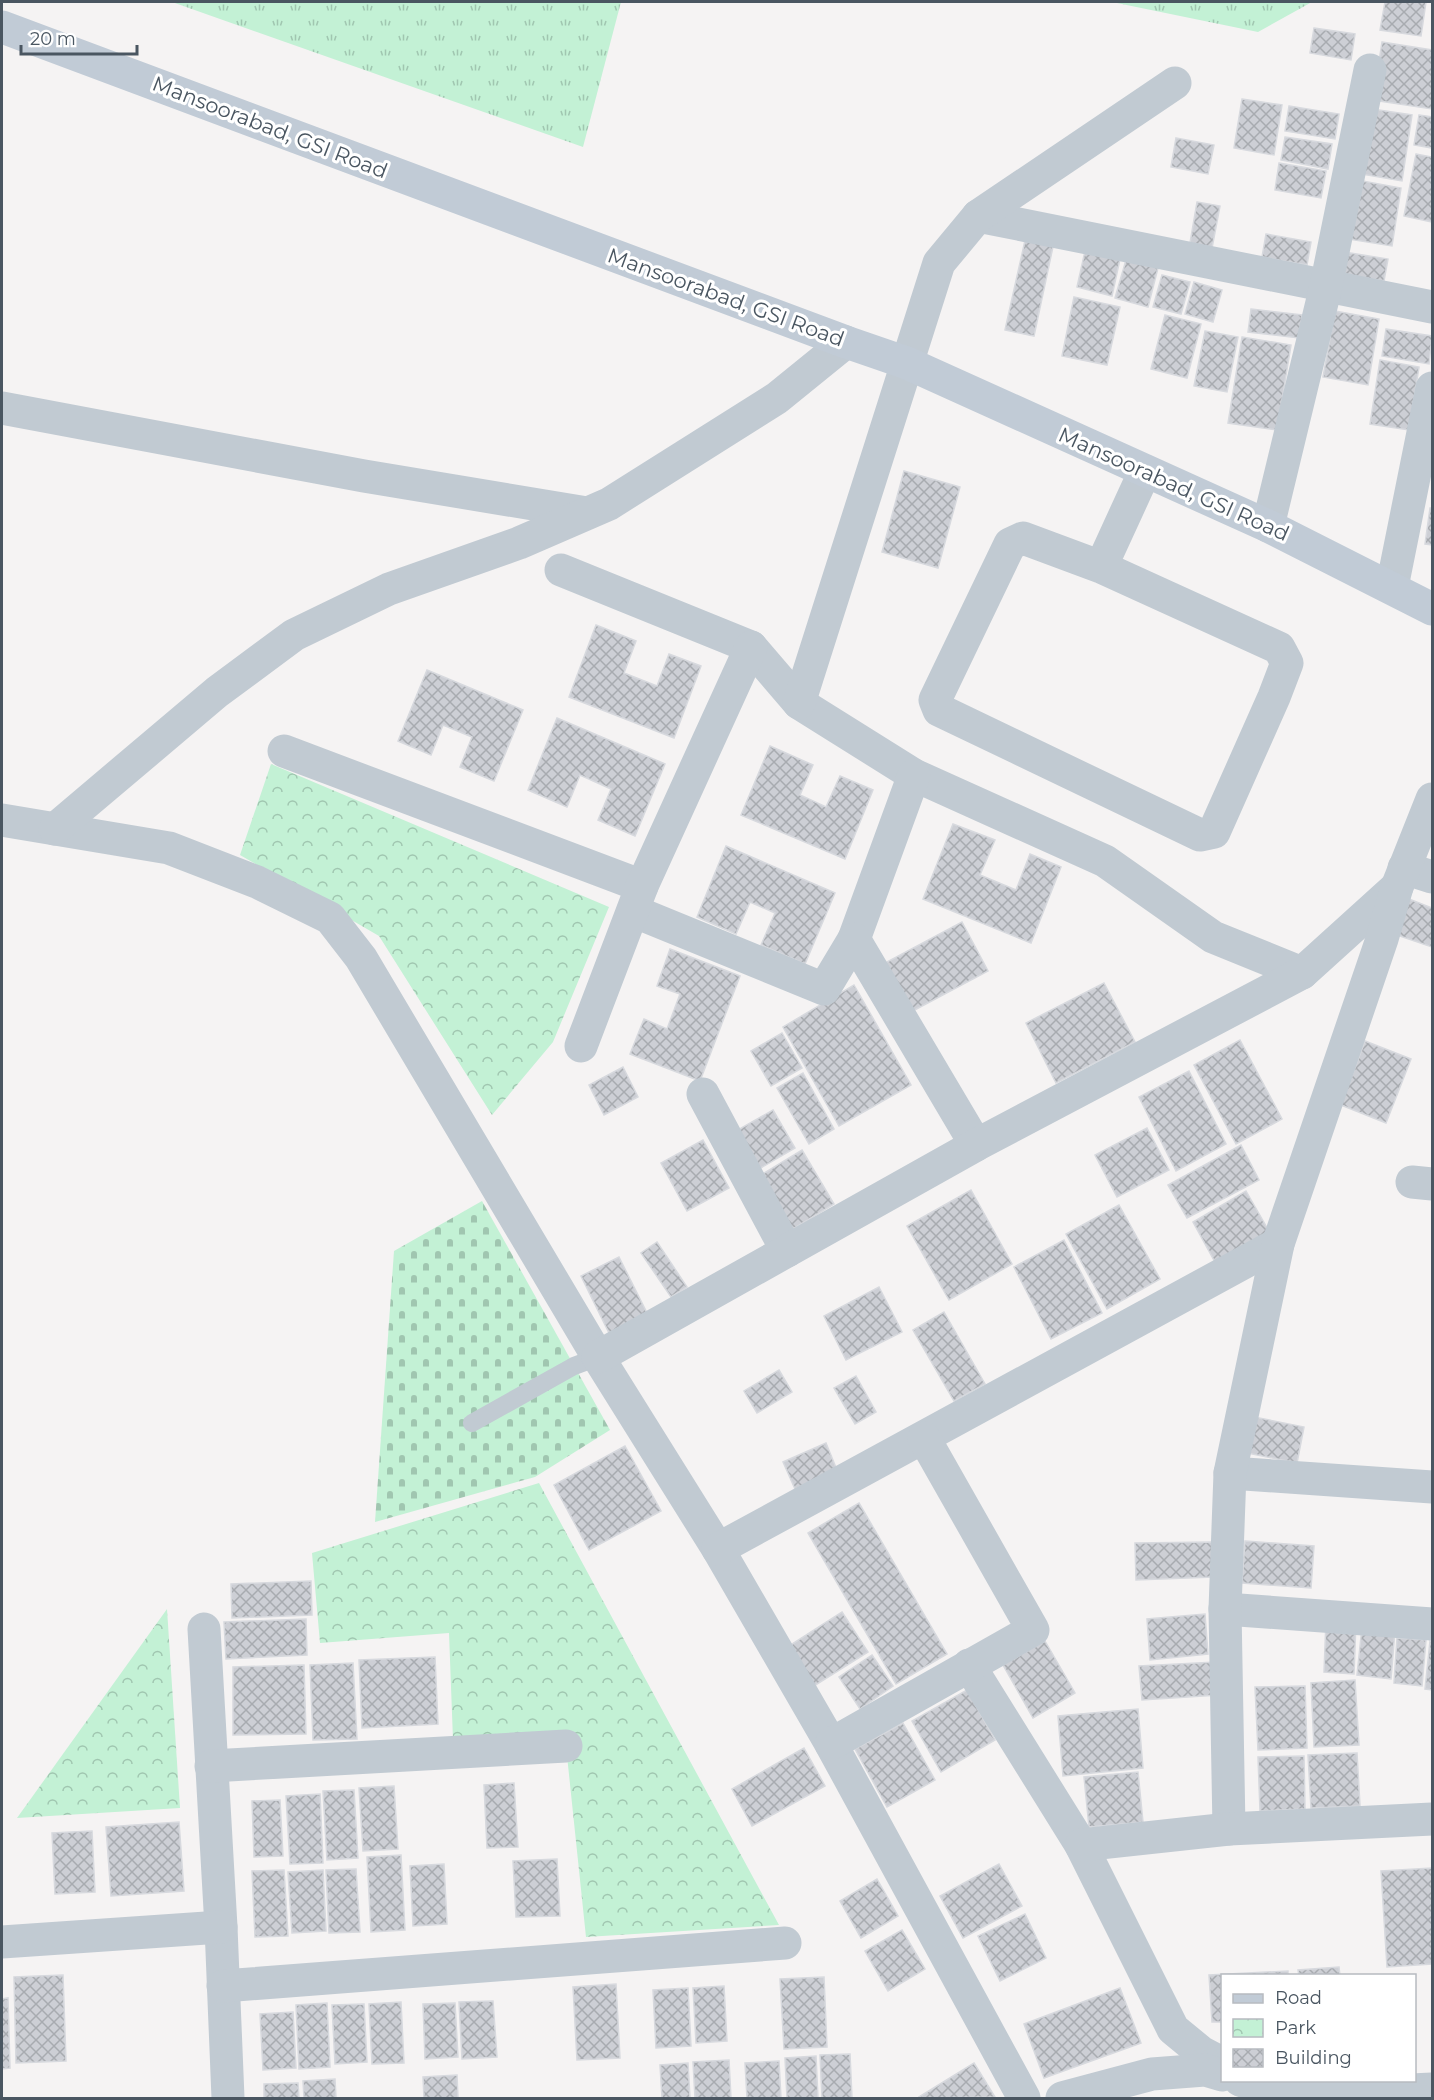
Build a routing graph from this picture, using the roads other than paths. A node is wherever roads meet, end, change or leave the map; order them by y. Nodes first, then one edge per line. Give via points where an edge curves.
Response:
1 (2, 27) edge
2 (1370, 70) dead end
3 (1174, 83) dead end
4 (978, 216) junction
5 (1326, 286) junction
6 (1432, 307) edge
7 (846, 342) junction
8 (907, 363) junction
9 (1432, 388) edge
10 (2, 408) edge
11 (1145, 471) junction
12 (587, 513) junction
13 (1268, 526) junction
14 (1101, 567) junction
15 (561, 570) dead end
16 (1392, 587) junction
17 (1432, 609) edge
18 (751, 647) junction
19 (799, 703) junction
20 (284, 751) dead end
21 (914, 775) junction
22 (1432, 799) edge
23 (2, 820) edge
24 (55, 829) junction
25 (1411, 877) edge
26 (637, 898) junction
27 (854, 939) junction
28 (1302, 973) junction
29 (581, 1046) dead end
30 (703, 1094) dead end
31 (976, 1145) junction
32 (1278, 1244) junction
33 (786, 1251) junction
34 (598, 1357) junction
35 (472, 1423) dead end
36 (924, 1438) junction
37 (1230, 1473) junction
38 (1432, 1487) edge
39 (718, 1549) junction
40 (1225, 1609) junction
41 (1432, 1624) edge
42 (204, 1629) dead end
43 (969, 1665) junction
44 (831, 1744) junction
45 (566, 1746) dead end
46 (211, 1766) junction
47 (1432, 1819) edge
48 (1229, 1829) junction
49 (1082, 1845) junction
50 (221, 1927) junction
51 (2, 1942) edge
52 (785, 1943) dead end
53 (224, 1986) junction
54 (1221, 2062) edge
55 (1221, 2075) edge
56 (1246, 2082) edge
57 (1262, 2082) edge
58 (1432, 2089) edge
59 (1291, 2097) edge
60 (228, 2098) edge
61 (1024, 2098) edge
62 (1062, 2098) edge

1 - 7 street, Mansoorabad, GSI Road
2 - 5 street
3 - 4 street
4 - 5 street
4 - 8 street via 939,263
5 - 6 street
5 - 13 street
7 - 8 street, Mansoorabad, GSI Road
7 - 12 street via 777,398 609,504
8 - 11 street, Mansoorabad, GSI Road
8 - 19 street
9 - 16 street
10 - 12 street
11 - 13 street, Mansoorabad, GSI Road
11 - 14 street
12 - 24 street via 519,543 390,589 294,636 218,692
13 - 16 street, Mansoorabad, GSI Road
14 - 14 street via 1023,538 1010,544 936,700 939,710 1200,835 1214,832 1287,663 1279,648
15 - 18 street
16 - 17 street, Mansoorabad, GSI Road
18 - 19 street
18 - 26 street
19 - 21 street
20 - 26 street
21 - 27 street
21 - 28 street via 1106,861 1213,937
22 - 25 street
23 - 24 street
24 - 34 street via 169,848 257,882 330,918 361,958
25 - 28 street
25 - 32 street via 1382,939
26 - 27 street via 824,989
26 - 29 street
27 - 31 street
28 - 31 street
30 - 33 street
31 - 33 street
32 - 36 street
32 - 37 street
33 - 34 street
34 - 35 lane via 574,1366
34 - 39 street
36 - 39 street
36 - 43 street via 1032,1630
37 - 38 street
37 - 40 street
39 - 44 street
40 - 41 street
40 - 48 street
42 - 46 street
43 - 44 street
43 - 49 street
44 - 61 street
45 - 46 street
46 - 50 street
47 - 48 street
48 - 49 street
49 - 54 street via 1173,2029
50 - 51 street
50 - 53 street
52 - 53 street
53 - 60 street
55 - 62 street via 1205,2070 1152,2074
56 - 59 street
57 - 59 street
58 - 59 street

